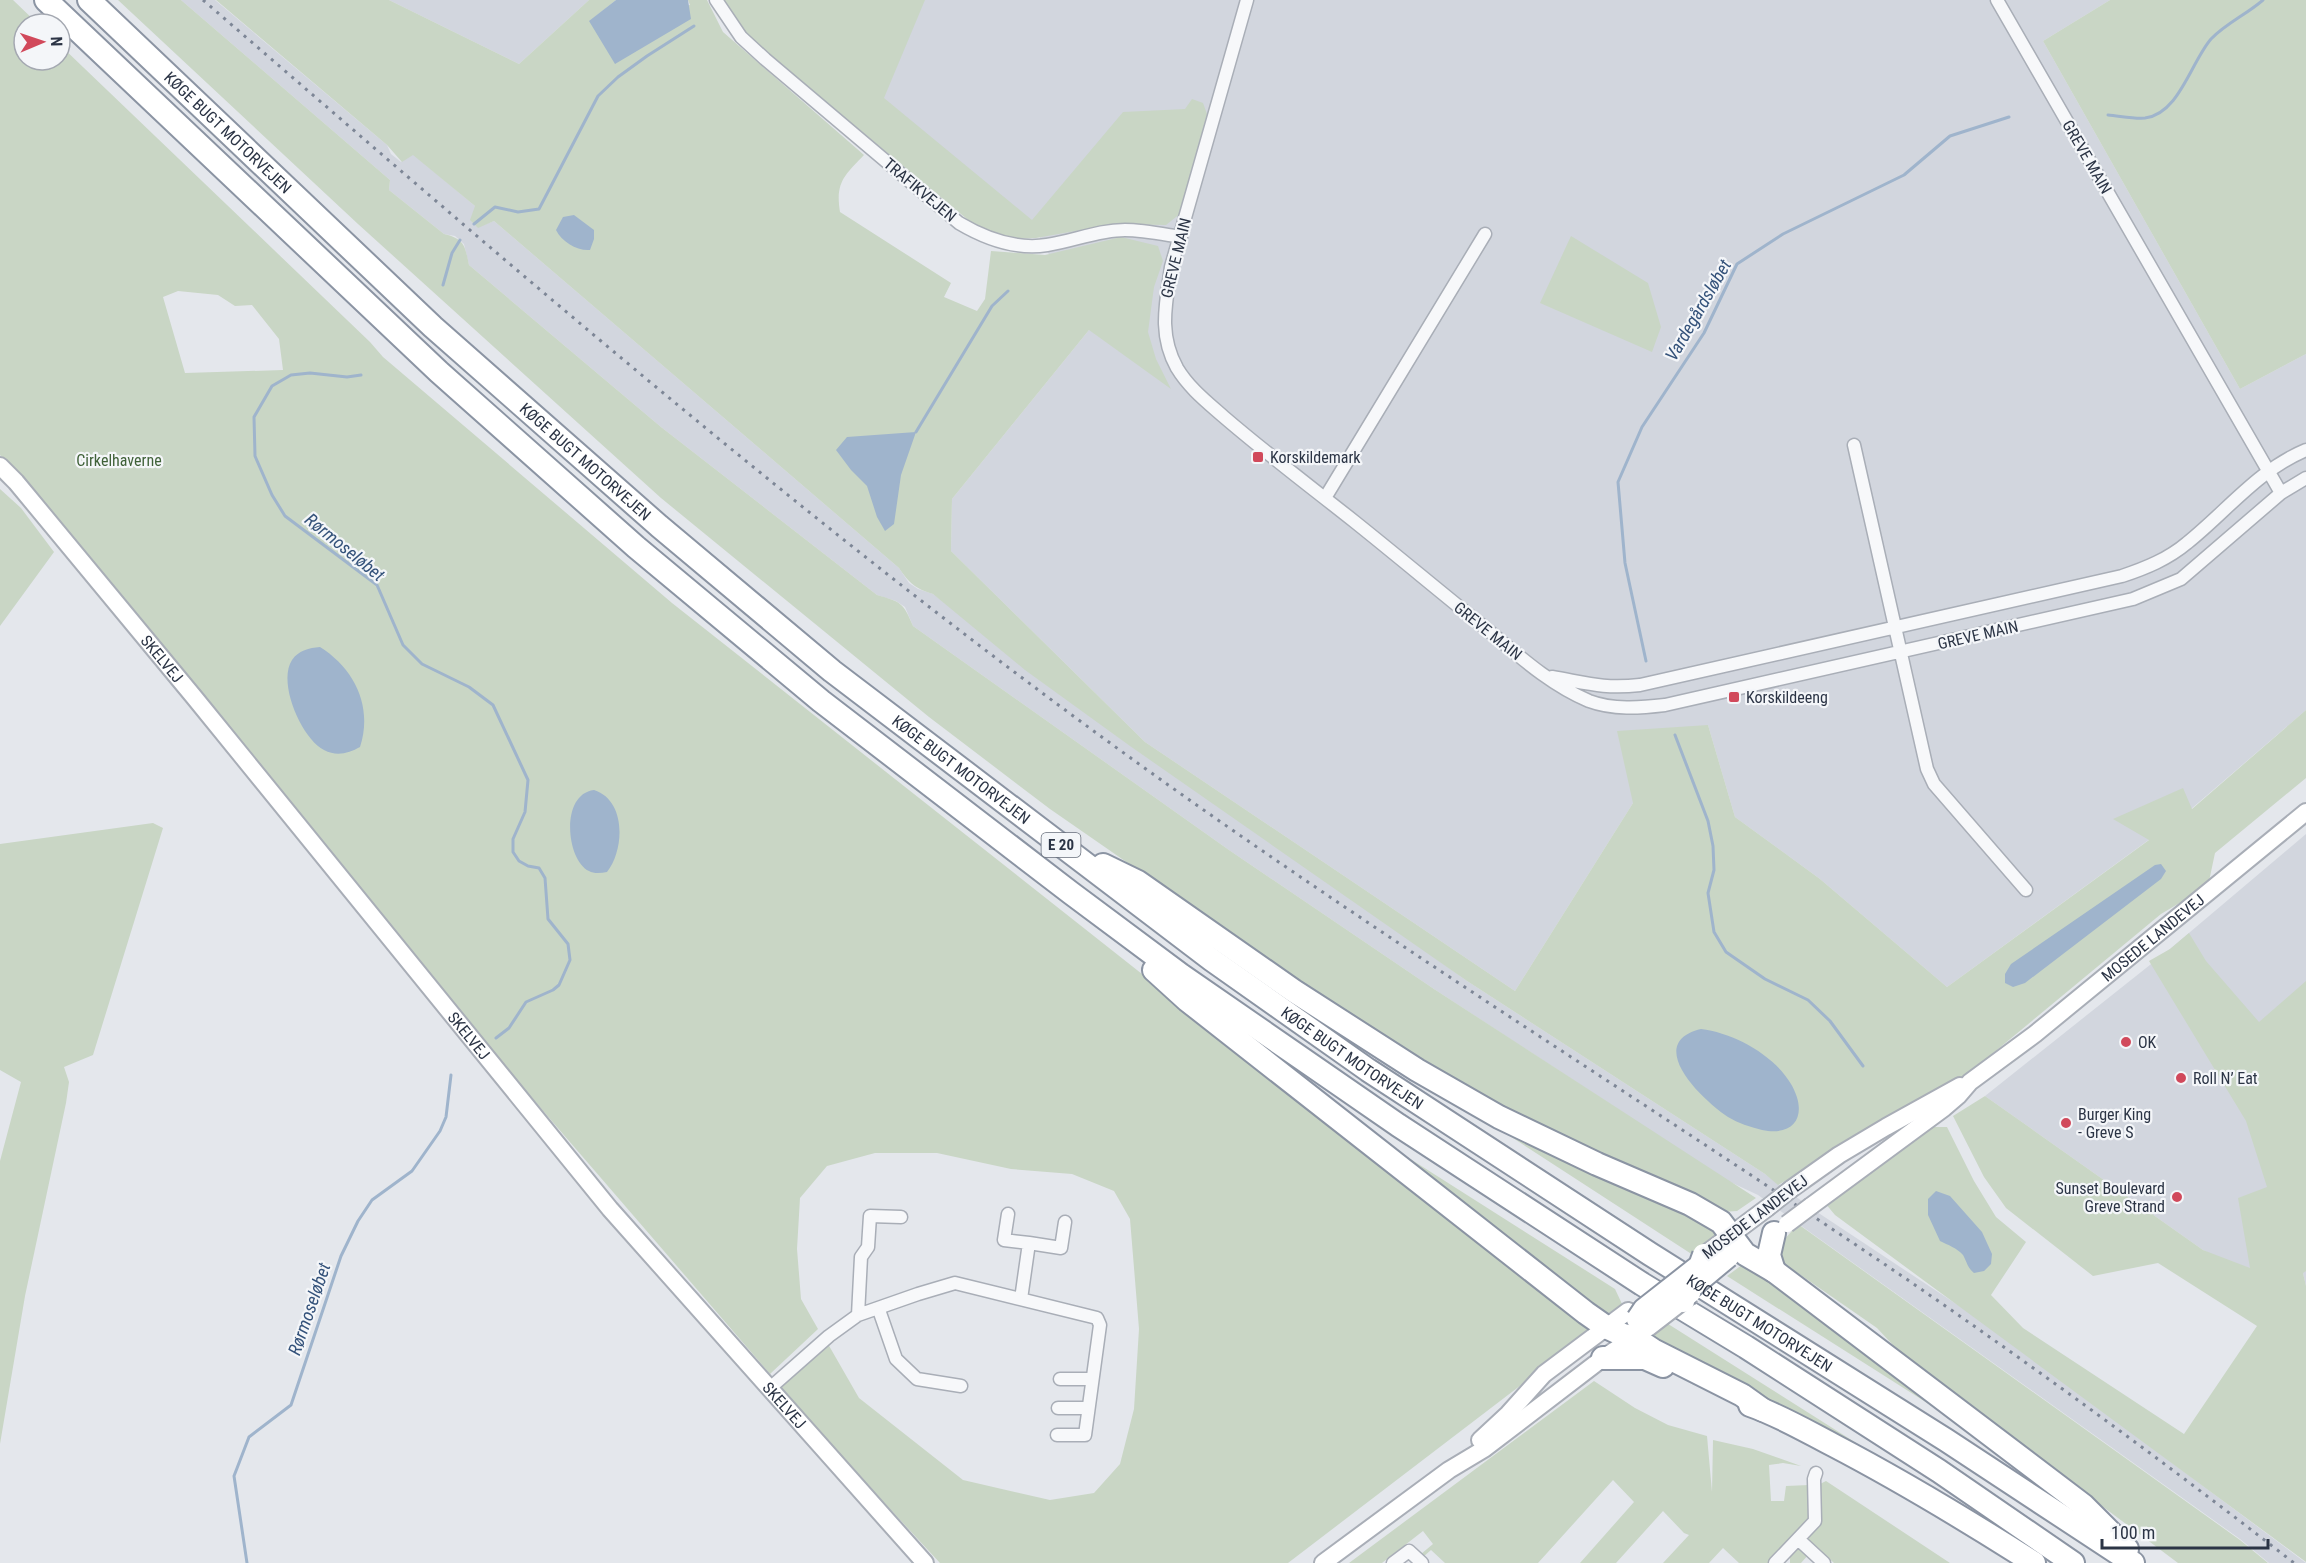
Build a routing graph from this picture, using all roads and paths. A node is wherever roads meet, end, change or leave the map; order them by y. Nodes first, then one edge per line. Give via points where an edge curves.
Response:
1 (45, 0) edge
2 (88, 0) edge
3 (716, 0) edge
4 (1247, 0) edge
5 (1997, 0) edge
6 (1485, 234) dead end
7 (1180, 237) junction
8 (1854, 445) dead end
9 (2306, 450) edge
10 (0, 466) edge
11 (2267, 470) junction
12 (2306, 478) edge
13 (0, 480) edge
14 (2281, 493) junction
15 (26, 497) junction
16 (1325, 498) junction
17 (1895, 628) junction
18 (1901, 652) junction
19 (1541, 675) junction
20 (2306, 812) edge
21 (1061, 845) junction
22 (2026, 890) dead end
23 (1071, 893) junction
24 (1970, 1082) junction
25 (1008, 1214) dead end
26 (901, 1217) dead end
27 (1065, 1222) dead end
28 (1780, 1228) junction
29 (1029, 1244) junction
30 (1727, 1251) junction
31 (1774, 1271) junction
32 (1021, 1299) junction
33 (1683, 1301) joint
34 (879, 1310) junction
35 (858, 1315) junction
36 (1637, 1324) junction
37 (1599, 1332) junction
38 (1603, 1358) junction
39 (1060, 1379) dead end
40 (1092, 1379) junction
41 (961, 1386) dead end
42 (770, 1388) junction
43 (1058, 1408) dead end
44 (1089, 1408) junction
45 (1763, 1410) junction
46 (1057, 1435) dead end
47 (1449, 1470) junction
48 (1816, 1473) dead end
49 (1798, 1539) junction
50 (1778, 1562) edge
51 (925, 1563) edge
52 (1323, 1563) edge
53 (1393, 1563) edge
54 (1422, 1563) edge
55 (1824, 1563) edge
56 (2034, 1563) edge
57 (2073, 1563) edge
58 (2133, 1563) edge
59 (2141, 1563) edge

1 - 23 highway, KØGE BUGT MOTORVEJEN / E 20 via 439,372 636,547 821,700
2 - 21 highway, KØGE BUGT MOTORVEJEN / E 20 via 433,327 659,526 832,671
3 - 7 street, TRAFIKVEJEN via 741,37 765,59 959,223 982,236 1032,245 1124,230
4 - 7 street, GREVE MAIN
5 - 11 street, GREVE MAIN
6 - 16 street
7 - 16 street, GREVE MAIN via 1164,302 1166,334 1176,366 1187,384
8 - 17 street
9 - 11 street, GREVE MAIN
10 - 15 main road, SKELVEJ
11 - 14 street, GREVE MAIN
11 - 17 street, GREVE MAIN via 2187,543 2147,568
12 - 14 street, GREVE MAIN
13 - 15 main road, SKELVEJ
14 - 18 street, GREVE MAIN via 2195,568 2157,591
15 - 42 main road, SKELVEJ via 194,697 610,1209
16 - 19 street, GREVE MAIN
17 - 18 street
17 - 19 street, GREVE MAIN via 1640,685 1593,686
18 - 19 street, GREVE MAIN via 1638,708 1589,701
18 - 22 street via 1934,784
20 - 24 main road, MOSEDE LANDEVEJ via 2035,1034
21 - 30 highway via 1138,882 1294,991 1499,1117 1690,1204 1721,1222
21 - 58 highway, KØGE BUGT MOTORVEJEN / E 20 via 1212,960 1368,1070
23 - 37 highway via 1187,1000 1586,1313
23 - 57 highway, KØGE BUGT MOTORVEJEN / E 20 via 1181,975 1398,1125 1930,1464
24 - 28 main road, MOSEDE LANDEVEJ, bridge via 1944,1108
24 - 30 main road, MOSEDE LANDEVEJ, bridge via 1953,1088 1839,1155 1767,1208
25 - 29 street via 1004,1240
26 - 35 street via 870,1216 868,1247 861,1257
27 - 29 street via 1061,1248
28 - 30 main road, MOSEDE LANDEVEJ
28 - 31 highway via 1769,1255
29 - 32 street
30 - 31 highway
30 - 33 highway, bridge via 1686,1291
30 - 36 highway, bridge via 1700,1266 1644,1310
31 - 59 highway via 2083,1505
32 - 34 street via 955,1283
32 - 40 street via 1097,1318 1100,1325
33 - 36 main road, bridge
34 - 35 street
34 - 41 street via 896,1359 917,1380
35 - 42 street
36 - 37 highway via 1623,1335
36 - 38 main road
36 - 45 highway via 1653,1350 1742,1395
37 - 47 main road via 1544,1374
38 - 45 highway via 1645,1358
38 - 47 main road via 1484,1449
39 - 40 street
40 - 44 street
42 - 51 main road, SKELVEJ
43 - 44 street
44 - 46 street via 1085,1435
45 - 56 highway via 1948,1508
47 - 52 main road
48 - 49 street via 1815,1521
49 - 50 street
49 - 55 street
53 - 54 street via 1409,1551

